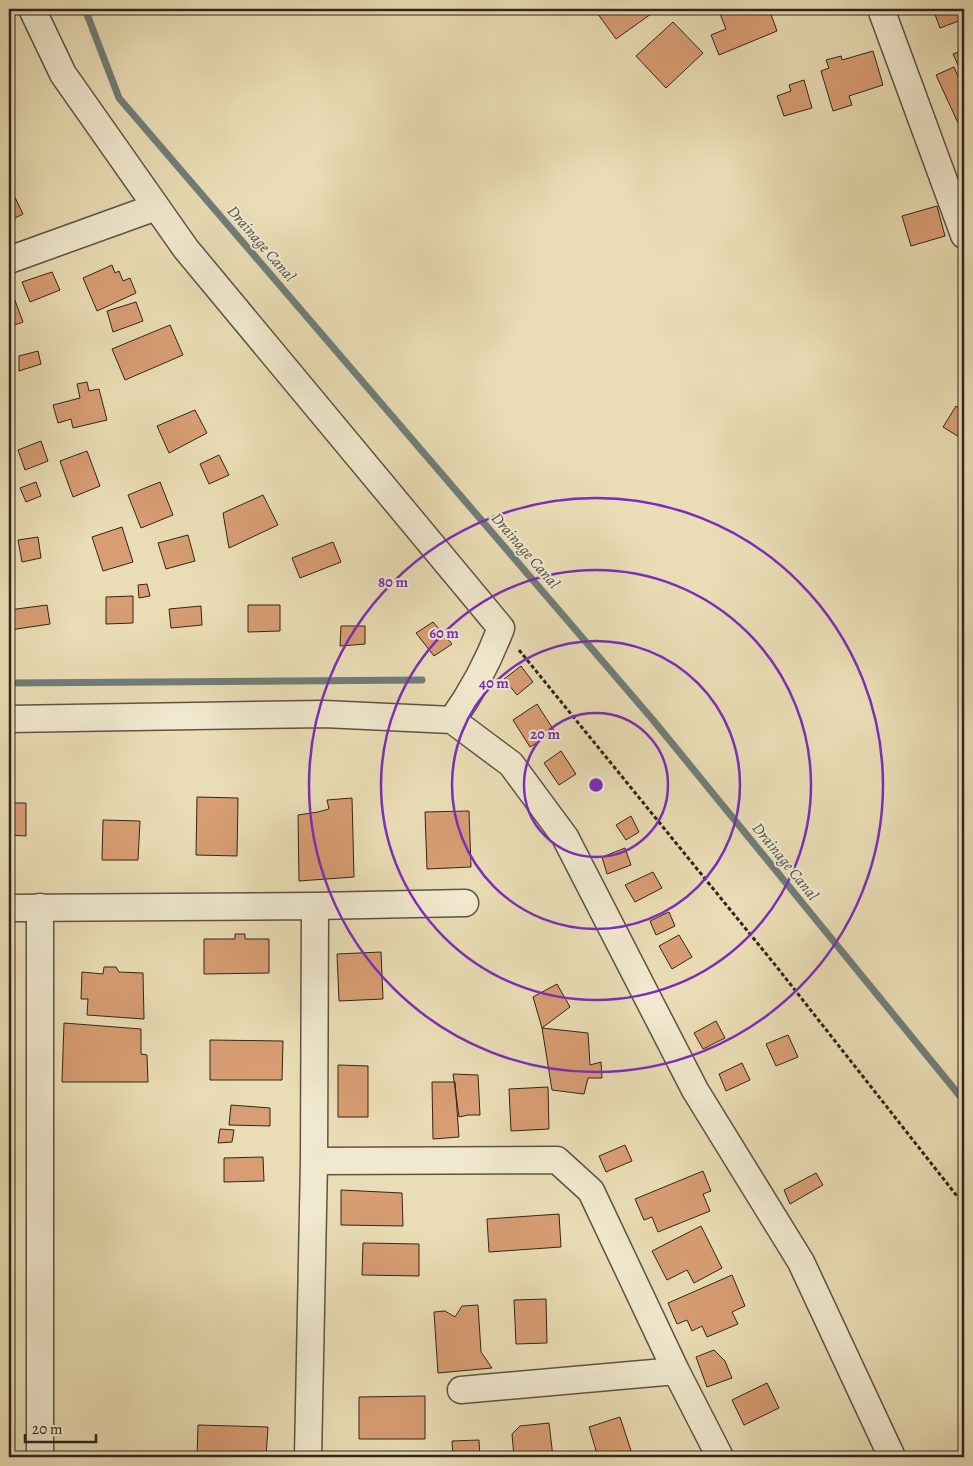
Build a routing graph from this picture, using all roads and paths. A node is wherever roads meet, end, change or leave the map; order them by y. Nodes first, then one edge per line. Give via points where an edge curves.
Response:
1 (32, 9) edge
2 (881, 9) edge
3 (156, 207) junction
4 (964, 235) edge
5 (9, 260) edge
6 (501, 628) junction
7 (9, 719) edge
8 (452, 720) junction
9 (465, 903) dead end
10 (314, 906) junction
11 (40, 907) junction
12 (9, 908) edge
13 (314, 1161) junction
14 (964, 1205) edge
15 (676, 1371) junction
16 (461, 1390) dead end
17 (40, 1457) edge
18 (308, 1457) edge
19 (720, 1457) edge
20 (892, 1457) edge

1 - 3 street via 63,74
2 - 4 street
3 - 5 street
3 - 6 street via 186,249
6 - 8 street via 470,696
6 - 14 path
7 - 8 street via 324,714
8 - 20 street via 511,764 565,837 694,1090 801,1262
9 - 10 street
10 - 11 street
10 - 13 street
11 - 12 street
11 - 17 street
13 - 15 street via 557,1160 591,1191
13 - 18 street
15 - 16 street
15 - 19 street

